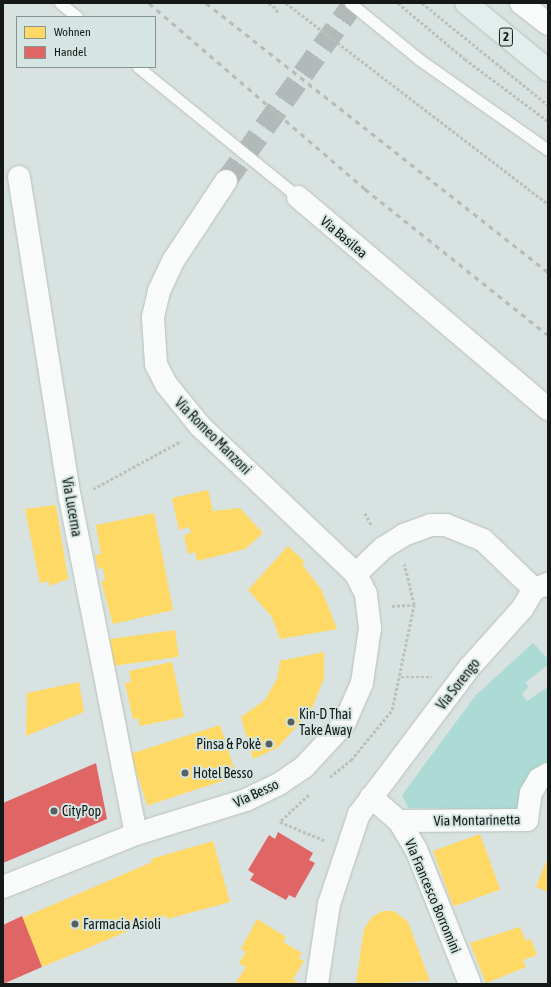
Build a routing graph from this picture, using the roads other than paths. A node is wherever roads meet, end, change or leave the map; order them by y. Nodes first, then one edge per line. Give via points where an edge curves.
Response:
1 (60, 3) edge
2 (350, 3) edge
3 (466, 3) edge
4 (521, 3) edge
5 (76, 16) edge
6 (548, 24) edge
7 (139, 68) edge
8 (548, 70) edge
9 (548, 150) edge
10 (19, 177) dead end
11 (226, 181) tunnel mouth
12 (298, 197) joint
13 (548, 409) edge
14 (356, 574) junction
15 (541, 586) edge
16 (548, 774) edge
17 (371, 797) junction
18 (399, 821) junction
19 (136, 834) junction
20 (3, 887) edge
21 (317, 984) edge
22 (470, 984) edge

1 - 5 lane
2 - 9 lane via 420,60
3 - 8 main road, 2
4 - 6 main road
7 - 12 lane, Via Basilea
10 - 19 main road, Via Lucerna via 70,498
11 - 14 main road, Via Romeo Manzoni via 173,261 159,291 153,317 156,364 166,384 200,426
12 - 13 main road, Via Basilea
14 - 15 main road, Via Sorengo via 383,548 404,535 431,525 446,525 483,540
14 - 19 main road, Via Besso via 363,585 368,608 368,657 356,699 344,724 324,748 286,779 246,800
15 - 17 main road, Via Sorengo via 468,668
16 - 18 main road, Via Montarinetta via 539,780 531,793 527,820
17 - 18 main road, Via Francesco Borromini
17 - 21 main road, Via Sorengo via 359,814 338,870
18 - 22 main road, Via Francesco Borromini via 416,849
19 - 20 main road, Via Besso

